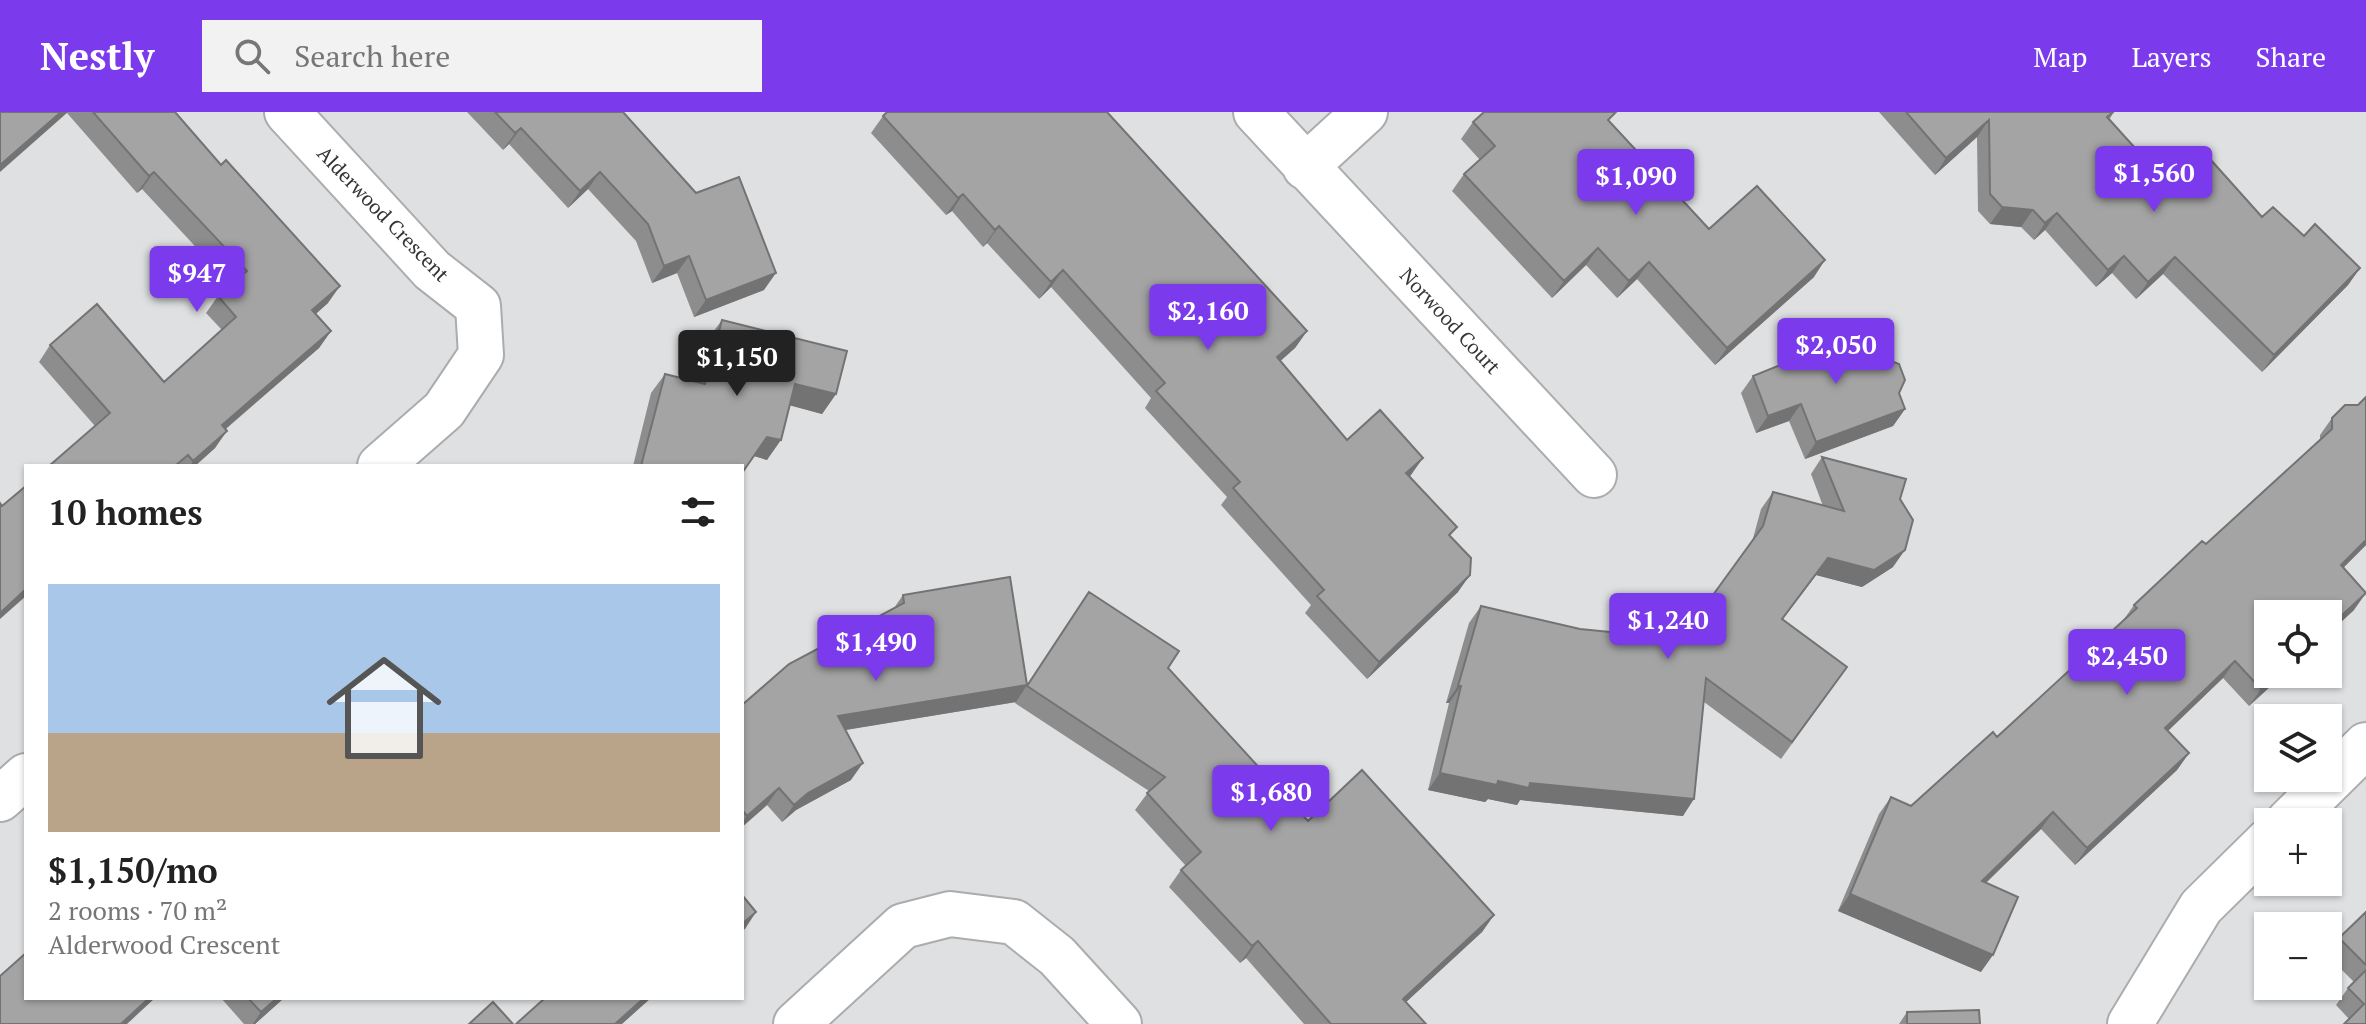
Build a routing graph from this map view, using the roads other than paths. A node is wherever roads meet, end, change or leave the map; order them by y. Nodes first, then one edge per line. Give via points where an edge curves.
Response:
1 (287, 112) edge
2 (1256, 112) edge
3 (1365, 112) edge
4 (1305, 167) junction
5 (382, 464) edge
6 (1594, 475) dead end
7 (2366, 745) edge
8 (24, 778) edge
9 (0, 799) edge
10 (2302, 808) edge
11 (2254, 855) edge
12 (796, 1024) edge
13 (1119, 1024) edge
14 (2130, 1024) edge

1 - 5 street, Alderwood Crescent via 432,270 478,306 481,355 444,410
2 - 4 street, Norwood Court
3 - 4 street
4 - 6 street, Norwood Court
7 - 10 street
8 - 9 street
11 - 14 street via 2201,907
12 - 13 street via 903,926 950,914 1014,922 1057,956

